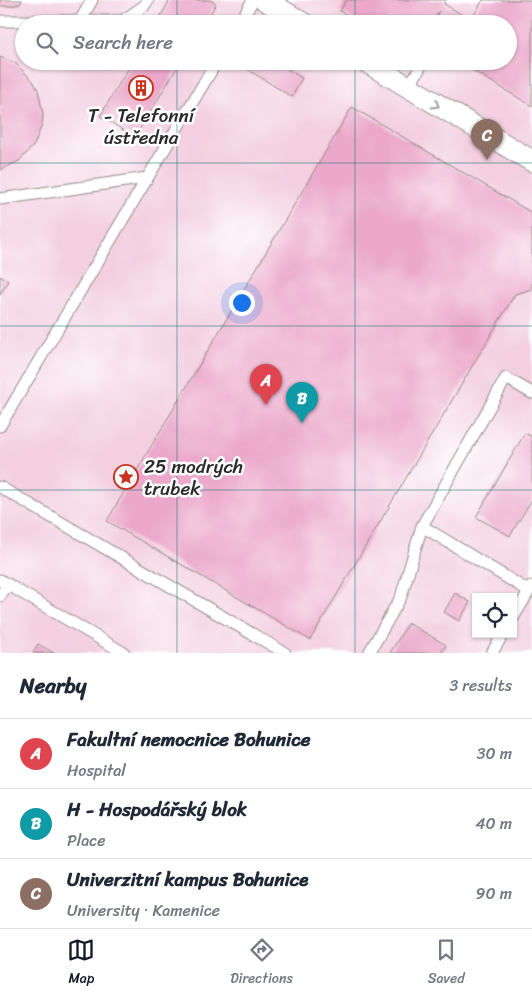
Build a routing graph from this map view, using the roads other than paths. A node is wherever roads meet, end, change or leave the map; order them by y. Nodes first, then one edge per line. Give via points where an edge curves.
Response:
1 (92, 0) edge
2 (148, 0) edge
3 (253, 0) edge
4 (265, 0) edge
5 (83, 15) edge
6 (131, 15) edge
7 (244, 15) edge
8 (289, 15) edge
9 (0, 21) edge
10 (15, 21) edge
11 (212, 70) edge
12 (379, 70) edge
13 (419, 70) edge
14 (408, 88) junction
15 (532, 161) edge
16 (147, 178) junction
17 (0, 199) edge
18 (532, 393) edge
19 (0, 426) edge
20 (0, 487) edge
21 (422, 526) junction
22 (4, 582) edge
23 (531, 589) edge
24 (0, 596) edge
25 (517, 612) edge
26 (501, 638) edge
27 (124, 653) edge
28 (285, 653) edge
29 (369, 653) edge
30 (492, 653) edge

1 - 5 lane
2 - 6 lane
3 - 7 lane
4 - 8 street
9 - 10 lane
11 - 16 lane
12 - 14 street
13 - 14 lane
14 -> 15 street
16 - 17 lane
16 - 19 lane
18 - 21 lane via 506,378
20 - 28 lane
21 - 23 lane
21 - 29 lane via 401,597
22 - 24 lane
22 - 27 lane
23 - 25 lane
26 - 30 lane

